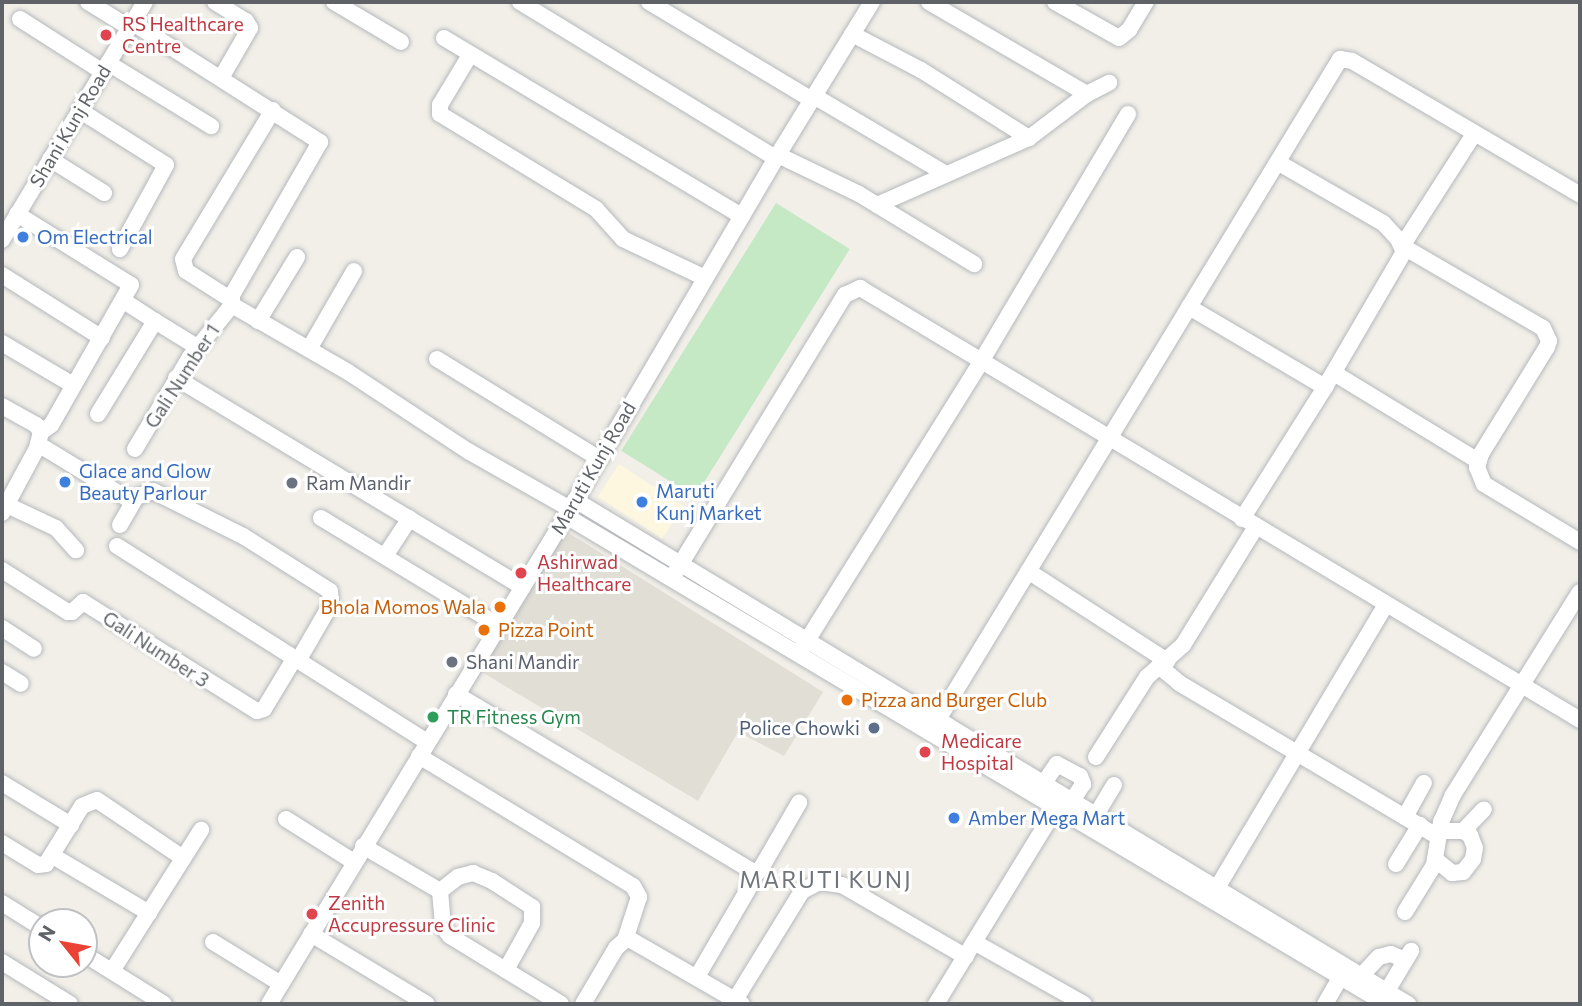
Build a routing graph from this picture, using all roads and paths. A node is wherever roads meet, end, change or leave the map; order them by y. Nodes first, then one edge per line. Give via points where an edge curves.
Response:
1 (88, 2) edge
2 (145, 2) edge
3 (215, 2) edge
4 (334, 2) edge
5 (520, 2) edge
6 (649, 2) edge
7 (872, 2) edge
8 (929, 2) edge
9 (1055, 2) edge
10 (1146, 2) edge
11 (20, 19) dead end
12 (131, 26) junction
13 (852, 34) junction
14 (444, 38) dead end
15 (401, 41) dead end
16 (470, 55) junction
17 (105, 67) junction
18 (221, 78) junction
19 (1109, 83) dead end
20 (1087, 94) junction
21 (813, 98) junction
22 (79, 110) junction
23 (273, 110) junction
24 (1128, 114) dead end
25 (211, 126) dead end
26 (1474, 134) junction
27 (1029, 138) junction
28 (777, 156) junction
29 (50, 159) junction
30 (1279, 163) junction
31 (944, 173) junction
32 (104, 193) dead end
33 (1580, 195) edge
34 (877, 205) junction
35 (742, 216) junction
36 (10, 218) edge
37 (2, 240) edge
38 (1402, 246) junction
39 (120, 249) dead end
40 (297, 257) dead end
41 (974, 264) dead end
42 (354, 271) dead end
43 (2, 275) edge
44 (705, 278) junction
45 (124, 301) junction
46 (231, 302) junction
47 (1189, 307) junction
48 (155, 321) junction
49 (258, 321) junction
50 (102, 338) junction
51 (2, 342) edge
52 (197, 346) junction
53 (309, 349) junction
54 (438, 359) dead end
55 (982, 360) junction
56 (177, 378) junction
57 (1330, 380) junction
58 (73, 385) junction
59 (2, 406) edge
60 (98, 414) dead end
61 (1109, 437) junction
62 (40, 438) junction
63 (135, 449) dead end
64 (598, 458) junction
65 (1478, 461) junction
66 (133, 502) junction
67 (4, 509) edge
68 (570, 509) junction
69 (321, 518) dead end
70 (410, 518) junction
71 (1249, 523) junction
72 (120, 525) dead end
73 (1580, 542) edge
74 (117, 546) dead end
75 (76, 550) dead end
76 (385, 556) junction
77 (2, 570) edge
78 (677, 571) junction
79 (1028, 571) junction
80 (523, 587) junction
81 (1580, 592) edge
82 (1386, 606) junction
83 (499, 626) junction
84 (2, 628) edge
85 (803, 647) junction
86 (34, 649) dead end
87 (296, 660) junction
88 (1163, 664) junction
89 (2, 672) edge
90 (21, 684) dead end
91 (1522, 686) junction
92 (456, 694) junction
93 (1580, 720) edge
94 (934, 725) junction
95 (427, 741) junction
96 (1298, 753) junction
97 (419, 756) junction
98 (1096, 757) dead end
99 (2, 783) edge
100 (1044, 783) junction
101 (1424, 783) dead end
102 (1114, 785) dead end
103 (1064, 801) junction
104 (799, 803) dead end
105 (1484, 809) dead end
106 (1096, 815) junction
107 (1405, 817) junction
108 (286, 819) dead end
109 (71, 825) junction
110 (1420, 825) junction
111 (201, 830) dead end
112 (1463, 831) junction
113 (1439, 834) junction
114 (2, 843) edge
115 (363, 846) junction
116 (52, 856) junction
117 (183, 858) junction
118 (1436, 860) junction
119 (354, 862) junction
120 (1396, 864) dead end
121 (753, 877) junction
122 (440, 891) junction
123 (1214, 894) junction
124 (2, 902) edge
125 (1405, 912) dead end
126 (149, 913) junction
127 (28, 919) edge
128 (311, 934) junction
129 (625, 940) junction
130 (213, 942) dead end
131 (974, 942) junction
132 (966, 957) junction
133 (2, 962) edge
134 (98, 962) edge
135 (506, 970) junction
136 (112, 971) junction
137 (1350, 973) junction
138 (697, 977) junction
139 (274, 995) edge
140 (1386, 998) edge
141 (738, 1002) edge
142 (70, 1004) edge
143 (164, 1004) edge
144 (288, 1004) edge
145 (427, 1004) edge
146 (561, 1004) edge
147 (583, 1004) edge
148 (936, 1004) edge
149 (1084, 1004) edge
150 (1325, 1004) edge
151 (1408, 1004) edge

1 - 12 street
2 - 12 street, Shani Kunj Road
3 - 18 street via 250,28
4 - 15 street
5 - 28 street
6 - 21 street
7 - 13 street, Maruti Kunj Road
8 - 20 street
9 - 10 street via 1119,38
11 - 17 street
12 - 17 street, Shani Kunj Road
12 - 18 street
13 - 21 street, Maruti Kunj Road
13 - 27 street
14 - 16 street
16 - 35 street
16 - 44 street via 440,105 440,114 596,209 623,239
17 - 22 street, Shani Kunj Road
17 - 25 street
18 - 23 street
19 - 20 street
20 - 27 street
21 - 28 street, Maruti Kunj Road
21 - 31 street
22 - 29 street, Shani Kunj Road
22 - 39 street via 166,165
23 - 46 street, Gali Number 1 via 317,138 320,145
23 - 46 street via 183,259 186,271
24 - 55 street
26 - 30 street via 1343,58
26 - 33 street
26 - 38 street
27 - 31 street
28 - 34 street
28 - 35 street, Maruti Kunj Road
29 - 32 street
29 - 36 street, Shani Kunj Road
30 - 38 street via 1365,211 1391,230
30 - 47 street
31 - 34 street
34 - 41 street
35 - 44 street, Maruti Kunj Road
36 - 37 street, Shani Kunj Road
36 - 45 street via 128,281 131,287
38 - 57 street via 1402,259
38 - 65 street via 1535,321 1548,335 1544,354
40 - 49 street
42 - 53 street
43 - 50 street
44 - 64 street, Maruti Kunj Road
45 - 48 street
45 - 50 street
46 - 49 street
46 - 52 street, Gali Number 1
47 - 57 street
47 - 61 street
48 - 52 street
48 - 60 street
49 - 53 street
50 - 58 street
51 - 58 street
52 - 56 street, Gali Number 1
53 - 68 street via 468,451
54 - 64 street
55 - 61 street
55 - 78 street via 866,290 848,292
55 - 85 street
56 - 63 street, Gali Number 1
56 - 70 street
57 - 65 street
57 - 71 street
58 - 62 street
59 - 62 street via 36,425
61 - 71 street
61 - 79 street
62 - 66 street
62 - 67 street
64 - 68 street, Maruti Kunj Road
65 - 73 street via 1484,484
66 - 72 street
66 - 87 street via 147,491 162,495 253,542 330,591 332,600
67 - 75 street via 56,528
68 - 78 street
68 - 80 street, Maruti Kunj Road
69 - 76 street
70 - 76 street
70 - 80 street
71 - 82 street
71 - 88 street via 1191,632
74 - 87 street
76 - 83 street
77 - 87 street, Gali Number 3 via 68,611 83,602 257,711 264,709
78 - 85 street
79 - 88 street
79 - 94 street
80 - 83 street, Maruti Kunj Road
81 - 91 street
82 - 91 street
82 - 96 street
83 - 92 street, Maruti Kunj Road
84 - 86 street
85 - 94 street
87 - 95 street
88 - 96 street via 1179,683
88 - 98 street via 1143,682
89 - 90 street
91 - 93 street
91 - 113 street via 1453,795
92 - 95 street, Maruti Kunj Road
92 - 121 street via 744,866
94 - 100 street
94 - 103 street
95 - 97 street, Maruti Kunj Road
96 - 107 street
96 - 123 street
97 - 115 street, Maruti Kunj Road
97 - 129 street via 637,890 639,897
99 - 109 street
100 - 103 street
100 - 103 street via 1057,764 1080,776 1083,784
101 - 107 street
102 - 106 street
103 - 106 street
103 - 123 street
103 - 131 street
104 - 121 street
105 - 112 street
106 - 123 street
107 - 110 street
108 - 119 street
109 - 116 street
109 - 117 street via 82,806 97,800
110 - 113 street
110 - 120 street
111 - 117 street
112 - 113 street
112 - 118 street via 1475,843 1469,867 1452,873
113 - 118 street
114 - 116 street via 38,865
115 - 119 street, Maruti Kunj Road
115 - 122 street
116 - 126 street
117 - 126 street
118 - 125 street
119 - 128 street, Maruti Kunj Road
121 - 138 street
122 - 135 street via 445,932
122 - 135 street via 463,874 473,873 531,907 532,923
123 - 137 street
124 - 127 street
126 - 136 street
128 - 139 street, Maruti Kunj Road
128 - 145 street
129 - 138 street via 638,942
129 - 147 street
130 - 139 street
131 - 132 street
131 - 149 street
132 - 141 street via 842,885 820,881 802,891
132 - 148 street
133 - 142 street
134 - 136 street
135 - 146 street
136 - 143 street
137 - 140 street
137 - 140 street via 1379,957 1408,956
137 - 150 street
138 - 141 street
139 - 144 street
140 - 151 street

